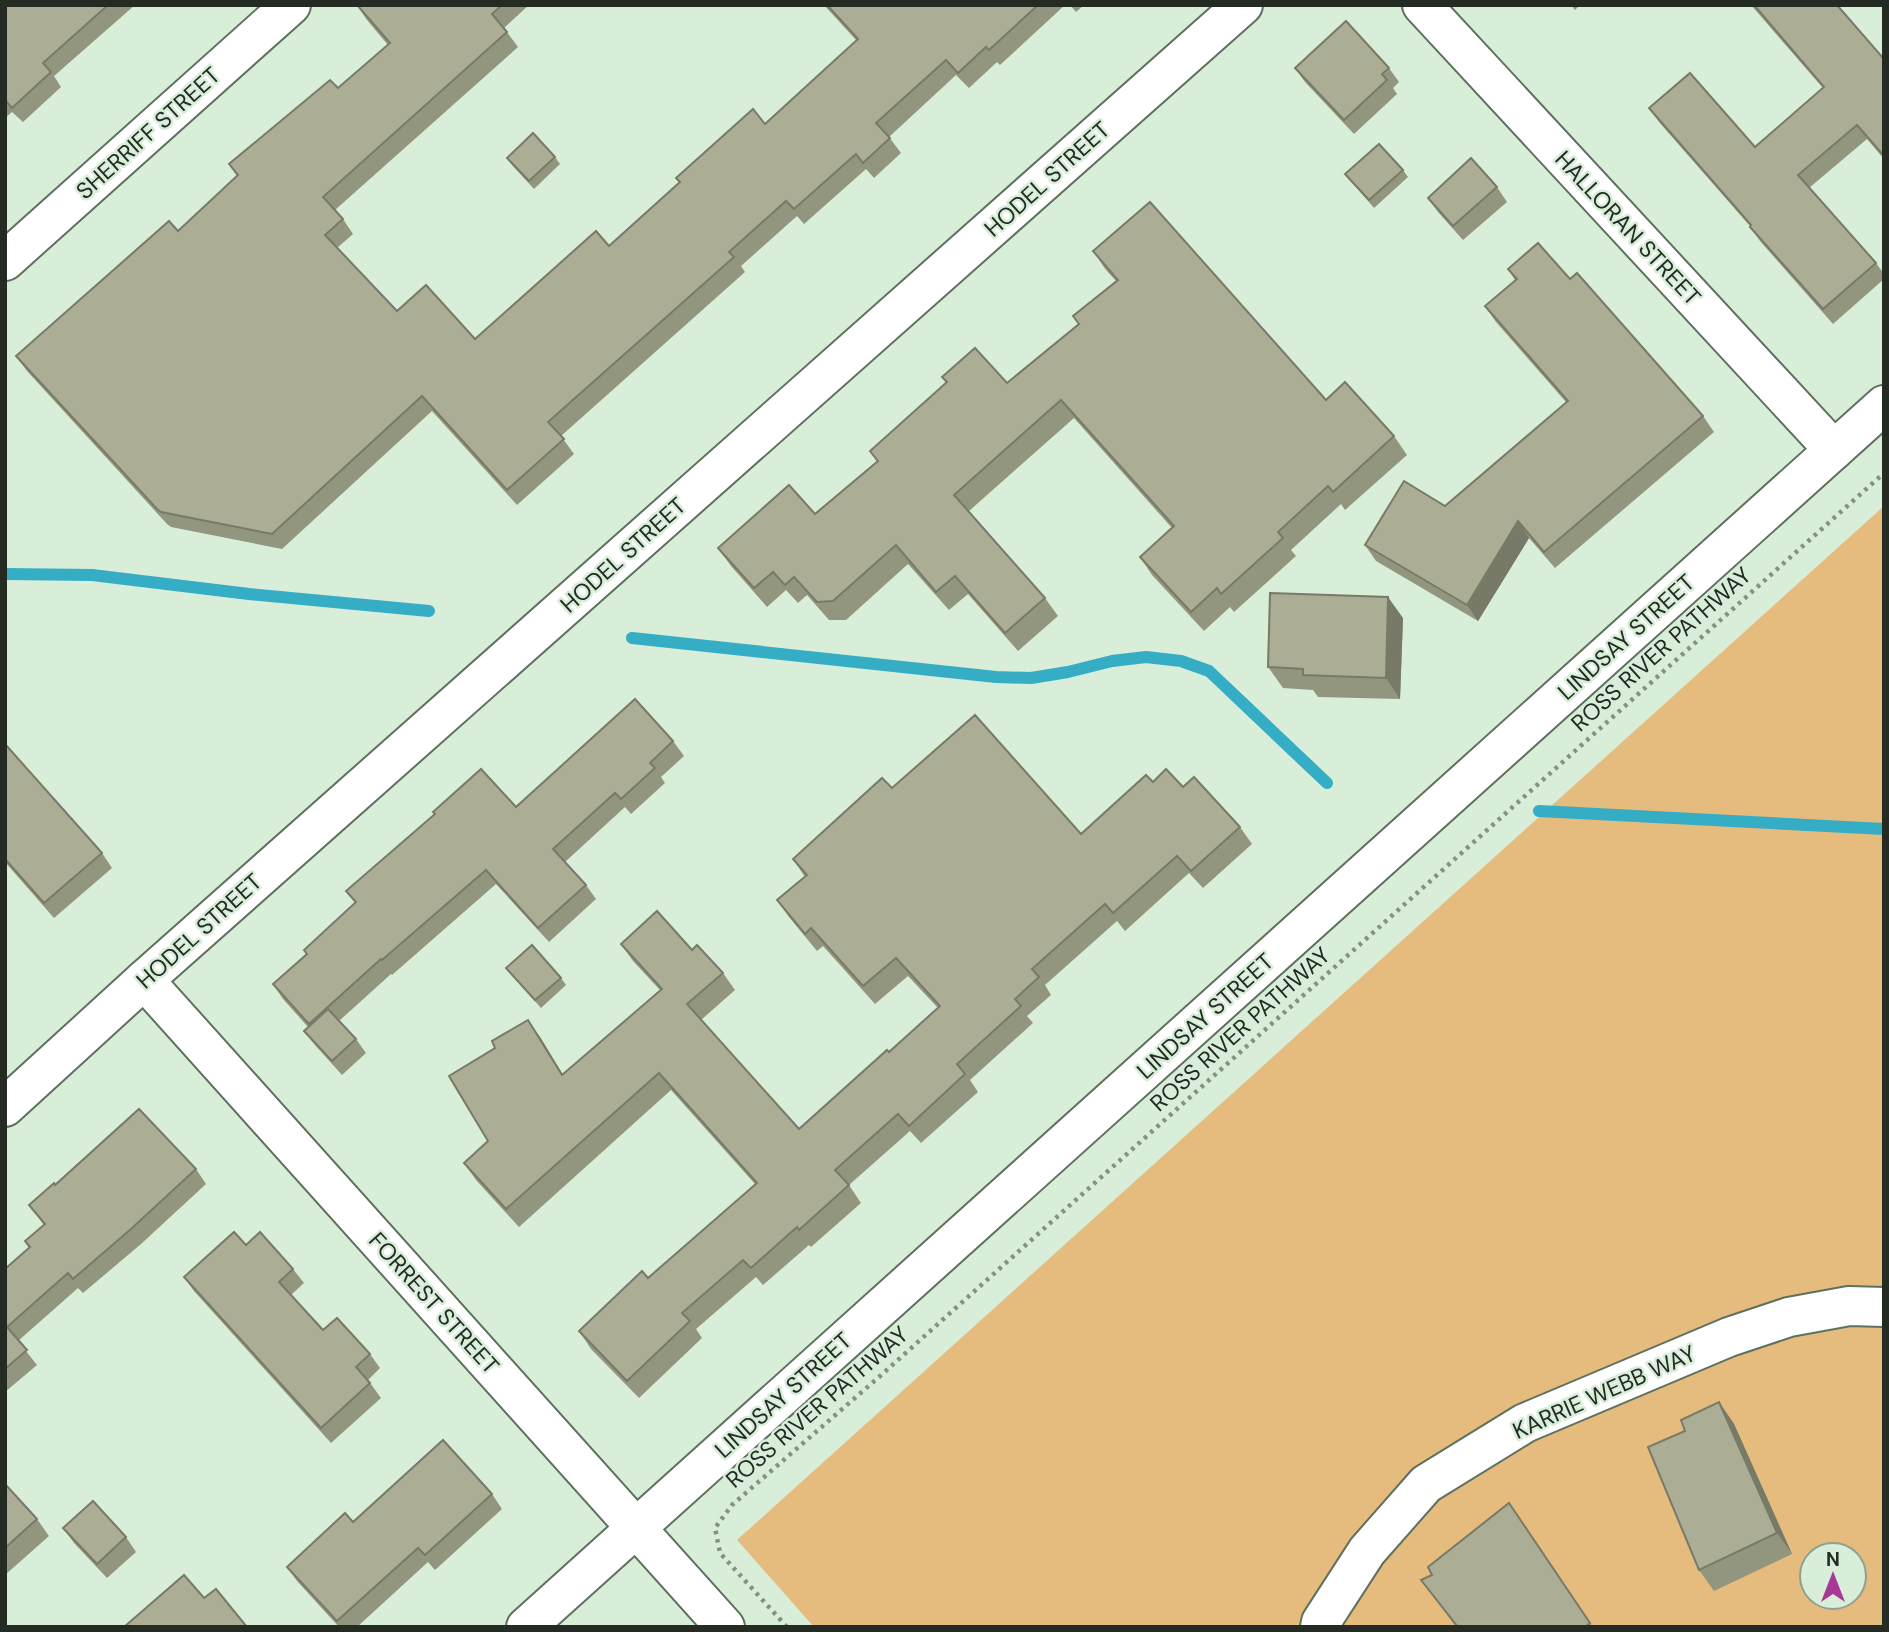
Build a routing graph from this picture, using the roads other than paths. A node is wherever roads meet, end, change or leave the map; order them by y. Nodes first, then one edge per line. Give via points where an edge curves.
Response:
1 (291, 5) edge
2 (1243, 5) edge
3 (1422, 5) edge
4 (5, 261) edge
5 (1884, 405) edge
6 (1834, 450) junction
7 (144, 980) junction
8 (5, 1107) edge
9 (1884, 1307) edge
10 (636, 1528) junction
11 (526, 1627) edge
12 (725, 1627) edge
13 (1320, 1627) edge

1 - 4 street, SHERRIFF STREET
2 - 7 street, HODEL STREET
3 - 6 street, HALLORAN STREET
5 - 6 street, LINDSAY STREET
6 - 10 street, LINDSAY STREET
7 - 8 street, HODEL STREET
7 - 10 street, FORREST STREET
9 - 13 street, KARRIE WEBB WAY via 1849,1306 1789,1317 1729,1337 1525,1423 1426,1484 1367,1551
10 - 11 street, LINDSAY STREET
10 - 12 street, FORREST STREET

